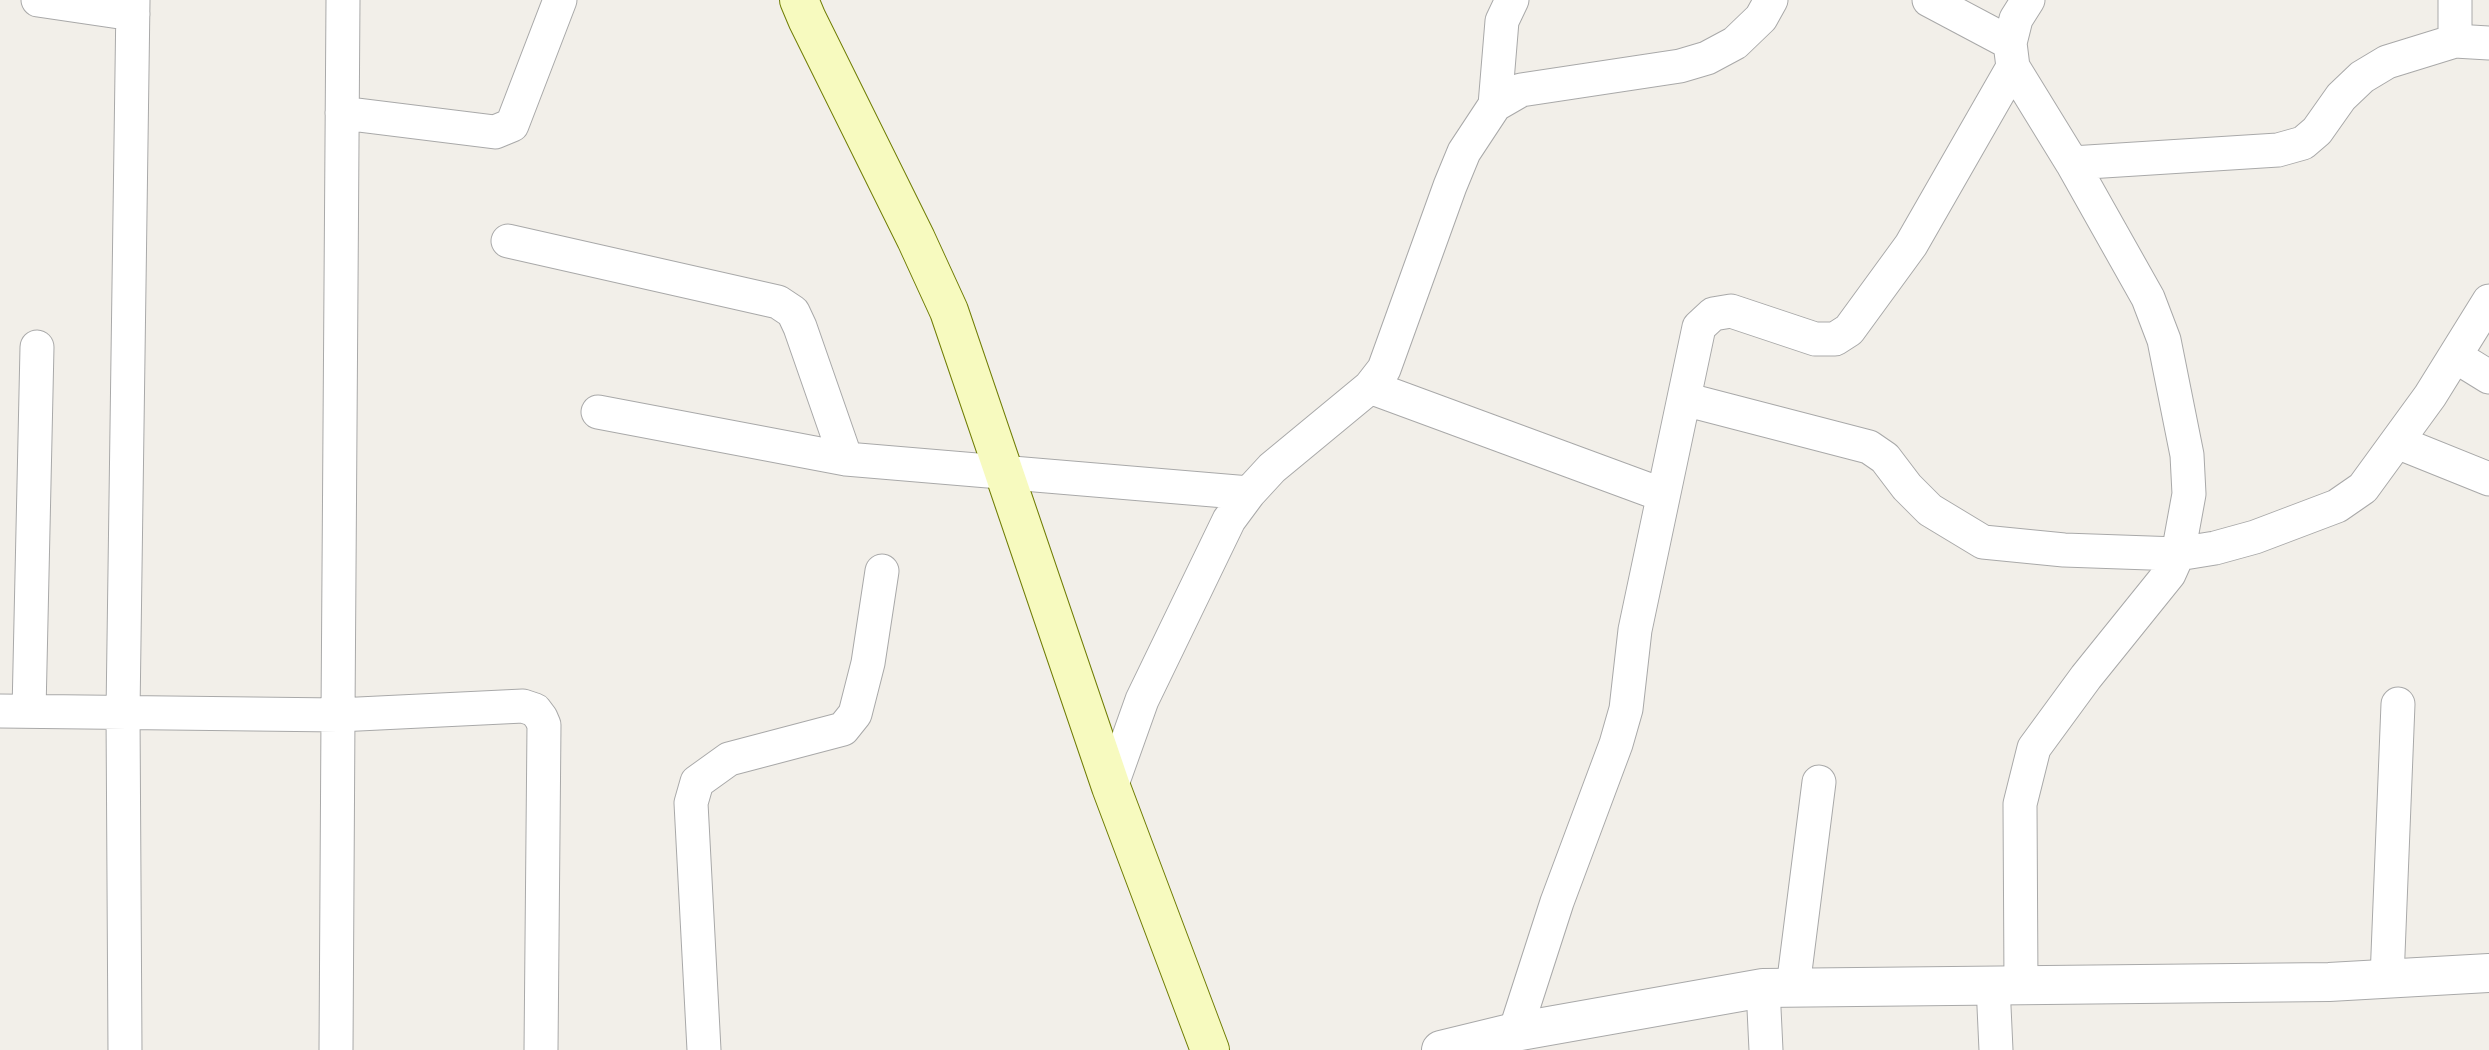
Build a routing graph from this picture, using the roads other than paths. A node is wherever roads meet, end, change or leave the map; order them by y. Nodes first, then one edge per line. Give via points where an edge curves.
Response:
1 (38, 0) edge
2 (343, 0) edge
3 (560, 0) edge
4 (799, 0) edge
5 (1512, 0) edge
6 (1771, 0) edge
7 (1929, 0) edge
8 (2028, 0) edge
9 (2455, 0) edge
10 (133, 7) edge
11 (2455, 41) junction
12 (2489, 43) edge
13 (2012, 55) junction
14 (1495, 105) junction
15 (342, 113) junction
16 (2072, 163) junction
17 (508, 241) dead end
18 (2489, 301) edge
19 (37, 347) dead end
20 (2455, 356) junction
21 (2489, 377) edge
22 (1370, 387) junction
23 (1684, 399) junction
24 (598, 412) dead end
25 (2397, 442) junction
26 (846, 459) junction
27 (1005, 474) junction
28 (2489, 478) edge
29 (1249, 493) junction
30 (1663, 495) junction
31 (2178, 554) junction
32 (883, 571) dead end
33 (2398, 704) dead end
34 (14, 711) edge
35 (123, 712) junction
36 (338, 715) junction
37 (1819, 782) dead end
38 (1111, 787) junction
39 (2489, 972) edge
40 (2387, 979) junction
41 (2007, 984) junction
42 (1778, 988) junction
43 (1515, 1032) junction
44 (125, 1050) edge
45 (336, 1050) edge
46 (541, 1050) edge
47 (704, 1050) edge
48 (1210, 1050) edge
49 (1441, 1050) edge
50 (1766, 1050) edge
51 (1996, 1050) edge

1 - 10 street
2 - 15 street
3 - 15 street via 512,125 495,132
4 - 27 main road via 949,311
5 - 14 street via 1502,21
6 - 14 street via 1761,18 1735,43 1707,58 1521,90
7 - 13 street
8 - 13 street via 2016,19
9 - 11 street
10 - 35 street
11 - 12 street
11 - 16 street via 2387,62 2362,76 2303,143 2278,150
13 - 16 street
13 - 23 street via 1911,245 1849,331 1835,339 1815,339 1731,311 1713,314 1699,327
14 - 22 street via 1464,152 1384,369
15 - 36 street
16 - 31 street via 2148,298 2164,340 2189,494
17 - 26 street via 778,302 793,312 800,327
18 - 20 street
19 - 34 street
20 - 21 street
20 - 25 street
22 - 29 street via 1272,468
22 - 30 street
23 - 30 street
23 - 31 street via 1869,447 1885,458 1930,510 1983,542
24 - 26 street
25 - 28 street
25 - 31 street via 2363,488 2337,506 2255,537
26 - 27 street
27 - 29 street
27 - 38 main road
29 - 38 street via 1229,520 1142,700
30 - 43 street via 1634,630 1626,709
31 - 41 street via 2169,574 2034,748 2020,804
32 - 47 street via 865,676 855,714 842,729 729,759 697,782 691,803
33 - 40 street
34 - 35 street
35 - 36 street
35 - 44 street
36 - 45 street
36 - 46 street via 523,706 535,709 541,718
37 - 42 street
38 - 48 main road
39 - 40 street
40 - 41 street
41 - 42 street
41 - 51 street
42 - 43 street
42 - 50 street
43 - 49 street

